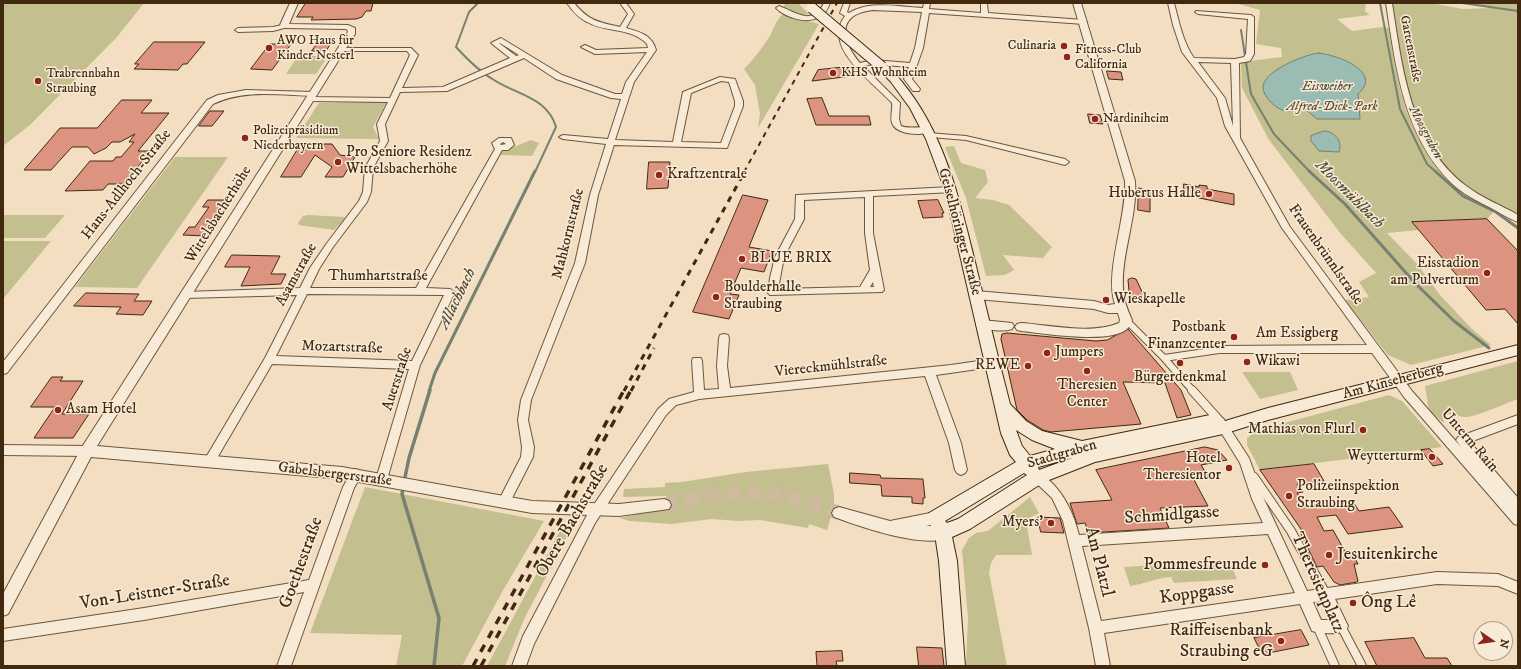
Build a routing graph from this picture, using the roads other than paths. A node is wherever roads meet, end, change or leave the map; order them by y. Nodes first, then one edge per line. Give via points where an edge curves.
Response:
1 (294, 3) edge
2 (570, 3) edge
3 (623, 3) edge
4 (827, 3) edge
5 (847, 3) edge
6 (984, 3) edge
7 (1077, 3) edge
8 (1171, 3) edge
9 (1389, 3) edge
10 (809, 6) edge
11 (926, 7) edge
12 (779, 8) dead end
13 (1198, 12) dead end
14 (985, 15) junction
15 (849, 16) junction
16 (1084, 22) junction
17 (286, 26) junction
18 (238, 30) dead end
19 (622, 30) junction
20 (510, 46) junction
21 (585, 47) dead end
22 (342, 49) junction
23 (503, 50) junction
24 (652, 50) junction
25 (524, 55) junction
26 (516, 59) junction
27 (1191, 60) junction
28 (1242, 60) junction
29 (859, 65) junction
30 (912, 65) junction
31 (916, 89) dead end
32 (398, 90) junction
33 (312, 96) junction
34 (625, 97) junction
35 (393, 100) junction
36 (930, 133) junction
37 (563, 137) dead end
38 (1237, 139) junction
39 (611, 142) junction
40 (677, 143) junction
41 (499, 148) dead end
42 (1065, 162) dead end
43 (951, 190) junction
44 (868, 193) junction
45 (1518, 219) edge
46 (875, 270) junction
47 (864, 290) junction
48 (304, 291) junction
49 (420, 292) junction
50 (450, 292) joint
51 (185, 295) junction
52 (976, 295) junction
53 (1121, 308) junction
54 (1126, 320) junction
55 (982, 324) junction
56 (1008, 326) dead end
57 (1021, 327) dead end
58 (724, 338) dead end
59 (1375, 348) junction
60 (1219, 350) joint
61 (1518, 350) edge
62 (1164, 358) junction
63 (269, 360) junction
64 (697, 361) dead end
65 (992, 363) junction
66 (415, 365) junction
67 (3, 370) edge
68 (929, 371) junction
69 (1399, 381) junction
70 (725, 392) junction
71 (699, 395) junction
72 (673, 402) joint
73 (1002, 406) junction
74 (1518, 419) edge
75 (1220, 423) junction
76 (1083, 448) junction
77 (3, 450) edge
78 (87, 451) junction
79 (209, 462) junction
80 (1026, 464) junction
81 (961, 470) dead end
82 (1250, 471) junction
83 (356, 474) junction
84 (1038, 478) junction
85 (385, 480) junction
86 (504, 502) junction
87 (664, 505) tunnel mouth
88 (1518, 507) edge
89 (596, 510) junction
90 (838, 513) tunnel mouth
91 (935, 518) junction
92 (1518, 519) edge
93 (891, 526) junction
94 (1272, 528) junction
95 (943, 533) junction
96 (1075, 541) junction
97 (313, 585) junction
98 (1518, 588) edge
99 (1326, 594) junction
100 (1303, 597) junction
101 (3, 609) edge
102 (1317, 626) junction
103 (1341, 626) junction
104 (1096, 628) junction
105 (3, 635) edge
106 (284, 666) edge
107 (519, 666) edge
108 (956, 666) edge
109 (1103, 666) edge
110 (1334, 666) edge
111 (1362, 666) edge

1 - 17 street via 285,21
2 - 19 street via 591,22
3 - 19 street via 631,14
4 - 12 street via 822,14 814,18 796,16
5 - 15 street via 843,13
6 - 14 street
7 - 16 street
8 - 27 street, Frauenbrünnlstraße via 1176,25
9 - 45 street, Gartenstraße via 1401,75 1415,121 1430,150 1459,185
10 - 36 main road, Geiselhöringer Straße, bridge via 882,66 908,94
11 - 14 street
11 - 15 street via 875,8 858,11
11 - 30 street
13 - 28 street, Frauenbrünnlstraße via 1251,17 1250,54
14 - 16 street
15 - 29 street via 842,24 841,39
16 - 53 street via 1130,181 1131,195 1119,268 1118,297
17 - 18 street, Wittelsbacherhöhe
17 - 22 street, Wittelsbacherhöhe via 350,28 351,34
19 - 24 street via 644,36 651,43
20 - 23 street
20 - 23 street via 501,40 494,43
20 - 25 street
21 - 24 street via 595,52
22 - 32 street, Asamstraße via 412,50 414,56
22 - 33 street, Wittelsbacherhöhe
23 - 26 street
24 - 34 street, Mahkornstraße via 630,82
25 - 26 street
25 - 34 street via 559,77 614,96
26 - 32 street via 444,89
27 - 28 street
27 - 38 street, Frauenbrünnlstraße via 1221,98
28 - 38 street, Frauenbrünnlstraße
29 - 30 street via 878,62
29 - 36 street via 896,103 898,109 895,120 900,128
30 - 31 street via 908,79
32 - 35 street, Asamstraße
33 - 35 street
33 - 51 street, Wittelsbacherhöhe
33 - 67 street, Hans-Adlhoch-Straße via 236,94 210,102
34 - 39 street, Mahkornstraße
35 - 48 street, Asamstraße via 380,124 384,141 369,168 364,202 330,245
36 - 42 street via 966,138
36 - 43 main road, Geiselhöringer Straße
37 - 39 street
38 - 59 street, Frauenbrünnlstraße via 1286,228
39 - 40 street
39 - 86 street, Mahkornstraße via 594,195 580,264 526,400 523,420 527,456
40 - 40 street via 724,146 739,106 732,81 720,79 687,92
41 - 49 street
43 - 44 street
43 - 52 main road, Geiselhöringer Straße
44 - 46 street via 869,233
44 - 47 street via 799,197 802,214 789,236 774,277 774,293
46 - 47 street
46 - 47 street via 879,290
48 - 49 street, Thumhartstraße
48 - 51 street, Thumhartstraße
48 - 63 street, Asamstraße
49 - 50 street, Thumhartstraße
50 - 66 street, Auerstraße
51 - 78 street, Wittelsbacherhöhe
52 - 53 street via 1094,305 1108,309
52 - 55 main road, Geiselhöringer Straße
53 - 54 street
54 - 57 street via 1123,326 1101,333
54 - 62 street
55 - 56 street
55 - 65 main road, Geiselhöringer Straße
58 - 70 street via 722,366
59 - 60 street, Am Essigberg
59 - 69 street, Frauenbrünnlstraße
60 - 62 street
61 - 69 main road, Am Kinseherberg
62 - 75 street
63 - 66 street, Mozartstraße
63 - 79 street, Asamstraße
64 - 71 street
65 - 68 street, Viereckmühlstraße
65 - 73 main road, Geiselhöringer Straße
66 - 85 street, Auerstraße
68 - 70 street, Viereckmühlstraße
68 - 81 street via 955,443
69 - 75 main road, Am Kinseherberg via 1268,414
69 - 92 street, Unterm Rain
70 - 71 street, Viereckmühlstraße
71 - 72 street, Viereckmühlstraße
72 - 89 street, Obere Bachstraße via 662,412
73 - 76 main road via 1029,433
73 - 80 main road, Geiselhöringer Straße via 1016,450
74 - 88 street via 1462,440
75 - 76 main road, Stadtgraben
75 - 82 street, Theresienplatz
75 - 84 main road, Stadtgraben via 1094,456
76 - 80 main road, Stadtgraben
77 - 78 street, Gabelsbergerstraße
78 - 79 street, Gabelsbergerstraße
78 - 101 street, Wittelsbacherhöhe
79 - 83 street, Gabelsbergerstraße
80 - 84 main road, Geiselhöringer Straße
80 - 91 main road, Stadtgraben
82 - 94 street, Theresienplatz via 1258,499
82 - 99 street, Theresienplatz via 1291,531
83 - 85 street, Gabelsbergerstraße
83 - 97 street, Goethestraße
84 - 95 main road, Stadtgraben via 964,524
84 - 96 street, Am Platzl via 1060,500
85 - 86 street, Gabelsbergerstraße
86 - 89 street, Gabelsbergerstraße via 532,507
87 - 89 street, Gabelsbergerstraße via 634,510
89 - 107 street, Obere Bachstraße via 528,641
90 - 93 street
91 - 93 street
91 - 95 main road
93 - 95 street via 925,534
94 - 96 street, Schmidlgasse
94 - 100 street, Theresienplatz
95 - 108 main road via 948,561
96 - 104 street, Am Platzl
97 - 105 street, Von-Leistner-Straße
97 - 106 street, Goethestraße
98 - 99 street, Koppgasse via 1498,580 1437,578
99 - 100 street, Koppgasse
99 - 103 street, Theresienplatz
100 - 102 street, Theresienplatz
100 - 104 street, Koppgasse
102 - 103 street
102 - 110 street, Theresienplatz
103 - 111 street, Theresienplatz
104 - 109 street, Am Platzl

